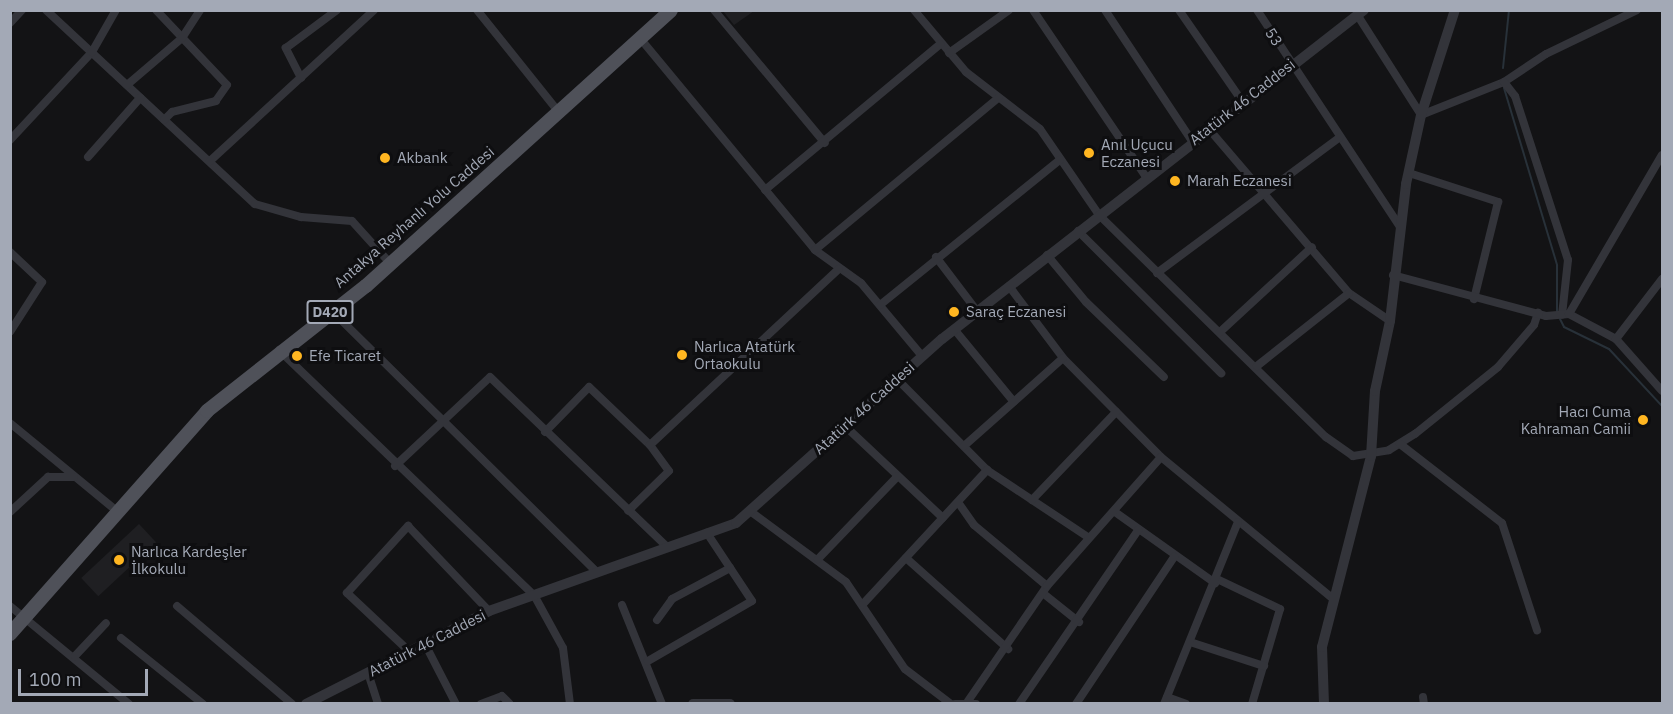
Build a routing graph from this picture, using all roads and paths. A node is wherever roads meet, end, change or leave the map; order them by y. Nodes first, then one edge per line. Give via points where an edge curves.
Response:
1 (22, 10) edge
2 (46, 10) edge
3 (116, 10) edge
4 (156, 10) edge
5 (200, 10) edge
6 (337, 10) edge
7 (477, 10) edge
8 (671, 10) edge
9 (714, 10) edge
10 (914, 10) edge
11 (1009, 10) edge
12 (1033, 10) edge
13 (1105, 10) edge
14 (1179, 10) edge
15 (1257, 10) edge
16 (1455, 10) edge
17 (1637, 10) edge
18 (369, 12) edge
19 (1361, 13) edge
20 (1619, 15) edge
21 (10, 23) edge
22 (639, 36) junction
23 (182, 38) junction
24 (940, 44) junction
25 (92, 52) junction
26 (949, 54) junction
27 (1292, 63) junction
28 (302, 78) junction
29 (1504, 82) junction
30 (127, 85) junction
31 (140, 98) junction
32 (998, 98) junction
33 (1242, 101) junction
34 (558, 111) junction
35 (1421, 115) junction
36 (164, 120) junction
37 (1208, 128) junction
38 (1339, 138) junction
39 (10, 140) edge
40 (1192, 141) junction
41 (825, 143) junction
42 (1662, 156) edge
43 (88, 157) dead end
44 (1060, 160) junction
45 (210, 161) junction
46 (1408, 173) junction
47 (1146, 177) junction
48 (765, 190) junction
49 (1263, 192) junction
50 (1099, 215) junction
51 (1400, 227) junction
52 (1078, 231) junction
53 (1312, 247) junction
54 (814, 250) junction
55 (10, 252) edge
56 (1047, 255) junction
57 (936, 257) junction
58 (390, 263) junction
59 (839, 269) junction
60 (1157, 273) junction
61 (1393, 275) junction
62 (1662, 279) edge
63 (1009, 286) junction
64 (1349, 293) junction
65 (1474, 299) junction
66 (880, 305) junction
67 (332, 311) junction
68 (977, 311) junction
69 (1538, 313) junction
70 (1562, 315) junction
71 (1390, 321) junction
72 (954, 329) junction
73 (10, 332) edge
74 (1220, 332) junction
75 (1616, 339) junction
76 (279, 350) junction
77 (922, 356) junction
78 (1063, 358) junction
79 (1257, 366) junction
80 (1221, 373) dead end
81 (1662, 373) edge
82 (1164, 377) dead end
83 (897, 379) junction
84 (1654, 380) junction
85 (1662, 391) edge
86 (1014, 402) junction
87 (1116, 412) junction
88 (441, 421) junction
89 (10, 423) edge
90 (845, 426) junction
91 (546, 432) junction
92 (1400, 444) junction
93 (650, 445) junction
94 (964, 446) junction
95 (1371, 456) junction
96 (1161, 457) junction
97 (395, 466) junction
98 (987, 470) junction
99 (74, 477) junction
100 (897, 477) junction
101 (1032, 500) junction
102 (960, 505) junction
103 (628, 511) junction
104 (750, 511) junction
105 (10, 512) edge
106 (1115, 512) junction
107 (119, 513) junction
108 (943, 518) junction
109 (1238, 522) junction
110 (1138, 530) junction
111 (707, 533) junction
112 (1088, 537) junction
113 (667, 548) junction
114 (1174, 556) junction
115 (906, 558) junction
116 (818, 559) junction
117 (730, 568) junction
118 (597, 572) junction
119 (1216, 580) junction
120 (1045, 590) junction
121 (534, 595) junction
122 (1331, 597) junction
123 (863, 604) junction
124 (622, 605) dead end
125 (10, 606) edge
126 (177, 606) dead end
127 (489, 611) junction
128 (28, 616) junction
129 (657, 620) dead end
130 (1079, 622) junction
131 (106, 623) dead end
132 (1538, 630) dead end
133 (10, 634) edge
134 (121, 638) dead end
135 (1190, 642) junction
136 (426, 646) junction
137 (1008, 649) junction
138 (411, 653) junction
139 (75, 656) junction
140 (648, 661) junction
141 (1264, 666) junction
142 (368, 673) junction
143 (1165, 700) edge
144 (972, 702) edge
145 (129, 704) edge
146 (203, 704) edge
147 (292, 704) edge
148 (306, 704) edge
149 (378, 704) edge
150 (456, 704) edge
151 (481, 704) edge
152 (510, 704) edge
153 (570, 704) edge
154 (662, 704) edge
155 (693, 704) edge
156 (730, 704) edge
157 (953, 704) edge
158 (1019, 704) edge
159 (1076, 704) edge
160 (1186, 704) edge
161 (1252, 704) edge
162 (1324, 704) edge

1 - 21 street
2 - 25 street
3 - 25 street
4 - 23 street
5 - 23 street
6 - 28 street via 286,48
7 - 34 street
8 - 22 main road, Antakya Reyhanlı Yolu Caddesi / D420
9 - 41 street
10 - 24 street
11 - 26 street
12 - 47 street
13 - 40 street
14 - 33 street
15 - 27 street, 53
16 - 35 street
17 - 20 street
18 - 28 street
19 - 27 street, Atatürk 46 Caddesi
19 - 35 street
20 - 29 street via 1546,54
22 - 34 main road, Antakya Reyhanlı Yolu Caddesi / D420
22 - 48 street
23 - 30 street
23 - 36 street via 227,85 216,101 172,112
24 - 26 street
24 - 41 street
25 - 30 street
25 - 39 street
26 - 32 street
27 - 33 street, Atatürk 46 Caddesi
27 - 38 street, 53
28 - 45 street
29 - 35 street
29 - 70 street via 1515,96 1568,260
30 - 31 street
31 - 36 street
31 - 43 street
32 - 44 street via 1040,129
32 - 54 street
33 - 37 street, Atatürk 46 Caddesi
34 - 58 main road, Antakya Reyhanlı Yolu Caddesi / D420
35 - 46 street
36 - 45 street
37 - 40 street, Atatürk 46 Caddesi
37 - 49 street
38 - 49 street
38 - 51 street, 53
40 - 47 street, Atatürk 46 Caddesi
41 - 48 street
42 - 70 street
44 - 50 street
44 - 57 street
45 - 58 street via 255,204 301,217 352,221
46 - 51 street
46 - 65 street via 1498,202
47 - 50 street, Atatürk 46 Caddesi
48 - 54 street
49 - 53 street
49 - 60 street
50 - 52 street, Atatürk 46 Caddesi
50 - 60 street
51 - 61 street
52 - 56 street, Atatürk 46 Caddesi
52 - 80 street
53 - 64 street
53 - 74 street
54 - 59 street
55 - 73 street via 42,282
56 - 63 street, Atatürk 46 Caddesi
56 - 82 street via 1086,302
57 - 66 street
57 - 68 street
58 - 67 main road, Antakya Reyhanlı Yolu Caddesi / D420
59 - 66 street via 850,272
59 - 93 street
60 - 74 street
61 - 65 street
61 - 71 street
62 - 75 street
63 - 68 street, Atatürk 46 Caddesi
63 - 78 street
64 - 71 street
64 - 79 street
65 - 69 street
66 - 77 street
67 - 76 main road, Antakya Reyhanlı Yolu Caddesi / D420
67 - 88 street
68 - 72 street, Atatürk 46 Caddesi
69 - 70 street
69 - 92 street via 1534,325 1498,367
70 - 75 street
71 - 95 street via 1375,391
72 - 77 street, Atatürk 46 Caddesi
72 - 86 street
74 - 79 street
75 - 84 street
76 - 97 street
76 - 107 main road, Antakya Reyhanlı Yolu Caddesi / D420 via 198,419
77 - 83 street, Atatürk 46 Caddesi
78 - 86 street
78 - 87 street
79 - 95 street via 1326,437 1353,456
81 - 84 street
83 - 90 street, Atatürk 46 Caddesi
83 - 94 street
84 - 85 street
86 - 94 street
87 - 96 street
87 - 101 street
88 - 91 street via 490,377
88 - 97 street
88 - 118 street
89 - 99 street
90 - 100 street
90 - 104 street, Atatürk 46 Caddesi
91 - 93 street via 590,387
91 - 103 street
92 - 95 street
92 - 132 street via 1502,523
93 - 103 street via 669,471
94 - 98 street
95 - 122 street
96 - 106 street
96 - 109 street
97 - 121 street
98 - 101 street
98 - 102 street
99 - 105 street via 48,477
99 - 107 street
100 - 108 street
100 - 116 street
101 - 112 street
102 - 108 street
102 - 120 street via 974,525
103 - 113 street
104 - 111 street, Atatürk 46 Caddesi via 736,523
104 - 116 street
106 - 110 street
106 - 112 street
107 - 128 main road, Antakya Reyhanlı Yolu Caddesi / D420
108 - 115 street
109 - 119 street
109 - 122 street
110 - 114 street
110 - 130 street
111 - 113 street, Atatürk 46 Caddesi
111 - 117 street
112 - 120 street
113 - 118 street, Atatürk 46 Caddesi
114 - 119 street
114 - 159 street
115 - 123 street
115 - 137 street
116 - 123 street
117 - 129 street via 678,594
117 - 140 street via 752,601
118 - 121 street, Atatürk 46 Caddesi
119 - 135 street
119 - 141 street via 1280,609
120 - 130 street
120 - 137 street
121 - 127 street, Atatürk 46 Caddesi
121 - 153 street via 563,648
122 - 162 street via 1322,648
123 - 157 street via 905,669
124 - 140 street
125 - 128 street
126 - 147 street
127 - 136 street, Atatürk 46 Caddesi
127 - 138 street via 408,526 347,593
128 - 133 main road, Antakya Reyhanlı Yolu Caddesi / D420
128 - 139 street
130 - 158 street
131 - 139 street
134 - 146 street
135 - 141 street
135 - 143 street
136 - 138 street, Atatürk 46 Caddesi
136 - 150 street
137 - 144 street
138 - 142 street, Atatürk 46 Caddesi
139 - 145 street
140 - 154 street
141 - 161 street
142 - 148 street, Atatürk 46 Caddesi
142 - 149 street
143 - 160 street
144 - 157 street
151 - 152 street via 502,696
155 - 156 street

